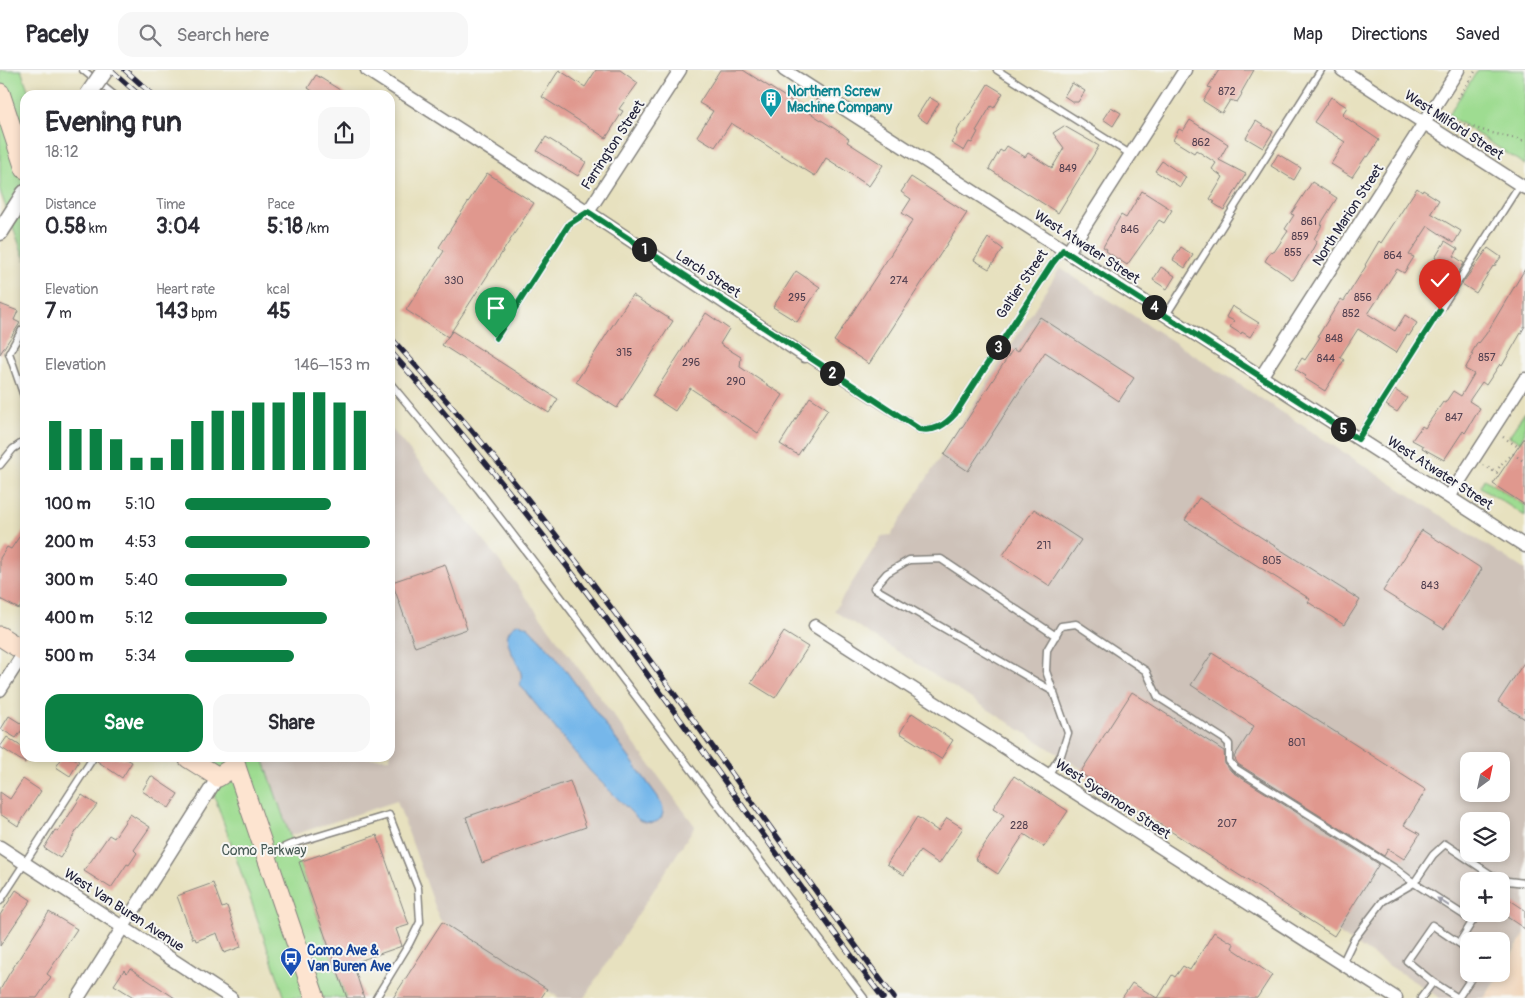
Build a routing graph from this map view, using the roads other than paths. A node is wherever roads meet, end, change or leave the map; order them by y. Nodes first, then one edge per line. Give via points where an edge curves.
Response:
1 (83, 70) edge
2 (105, 70) edge
3 (367, 70) edge
4 (680, 70) edge
5 (784, 70) edge
6 (997, 70) edge
7 (1185, 70) edge
8 (1321, 70) edge
9 (1342, 70) edge
10 (1458, 70) edge
11 (91, 90) edge
12 (108, 90) edge
13 (0, 93) edge
14 (1425, 124) junction
15 (20, 154) edge
16 (1130, 154) junction
17 (1522, 186) edge
18 (20, 201) edge
19 (588, 212) junction
20 (0, 232) edge
21 (1065, 251) junction
22 (1166, 315) junction
23 (20, 334) edge
24 (496, 338) dead end
25 (805, 356) joint
26 (1261, 377) junction
27 (1525, 379) edge
28 (20, 385) edge
29 (395, 389) edge
30 (935, 430) joint
31 (1358, 439) junction
32 (20, 444) edge
33 (0, 465) edge
34 (1449, 497) junction
35 (1525, 546) edge
36 (815, 626) dead end
37 (0, 636) edge
38 (1056, 636) junction
39 (20, 649) edge
40 (20, 660) edge
41 (0, 690) edge
42 (1054, 692) junction
43 (89, 762) edge
44 (194, 762) edge
45 (233, 762) edge
46 (234, 762) edge
47 (1048, 776) junction
48 (218, 777) junction
49 (0, 848) edge
50 (266, 856) junction
51 (24, 863) junction
52 (1487, 872) edge
53 (1510, 881) edge
54 (1414, 883) junction
55 (1525, 883) edge
56 (0, 901) edge
57 (1460, 913) edge
58 (1472, 922) edge
59 (124, 928) junction
60 (1458, 943) joint
61 (1342, 964) junction
62 (1432, 982) junction
63 (1469, 982) edge
64 (78, 998) edge
65 (231, 998) edge
66 (316, 998) edge
67 (376, 998) edge
68 (864, 998) edge
69 (1396, 998) edge
70 (1422, 998) edge

1 - 12 lane
2 - 11 street, bridge
3 - 19 street, Larch Street
4 - 19 street, Farrington Street
5 - 21 street, West Atwater Street
6 - 16 lane
7 - 16 street, Galtier Street
8 - 22 lane
9 - 14 street, West Milford Street
10 - 14 street, North Marion Street
13 - 15 main road
14 - 17 street, West Milford Street
14 - 26 street, North Marion Street
16 - 21 street, Galtier Street
17 - 31 lane
18 - 20 street
19 - 24 lane via 569,224
19 - 25 street, Larch Street
21 - 22 street, West Atwater Street
21 - 30 lane, Galtier Street via 1052,264 955,414
22 - 26 street, West Atwater Street
23 - 28 lane via 9,353
25 - 30 lane, Larch Street via 919,429
26 - 31 street, West Atwater Street
27 - 34 street
29 - 68 lane via 533,560
31 - 34 street, West Atwater Street
32 - 33 lane
34 - 35 street, West Atwater Street
36 - 47 street, West Sycamore Street
37 - 39 main road
38 - 42 lane via 1047,650 1046,672
38 - 42 lane via 942,559 909,560 887,573 874,588
38 - 54 lane via 1062,626 1076,624 1146,671 1158,697 1229,744 1228,761 1235,768
40 - 41 street
42 - 47 lane via 1068,733 1061,756
43 - 51 lane
44 - 48 main road
45 - 48 main road
46 - 50 main road
47 - 61 street, West Sycamore Street
48 - 59 street
49 - 51 street, West Van Buren Avenue
50 - 66 main road
50 - 67 lane via 290,845 389,815 418,888 420,922
51 - 56 lane
51 - 59 street, West Van Buren Avenue
52 - 54 lane via 1446,844
53 - 55 lane
57 -> 54 lane
54 - 61 lane via 1383,901 1354,939
58 - 60 lane
59 - 64 street
59 - 65 street, West Van Buren Avenue
60 - 62 lane via 1432,925 1407,961
61 - 69 street, West Sycamore Street
62 - 63 lane via 1458,998
62 - 70 lane

